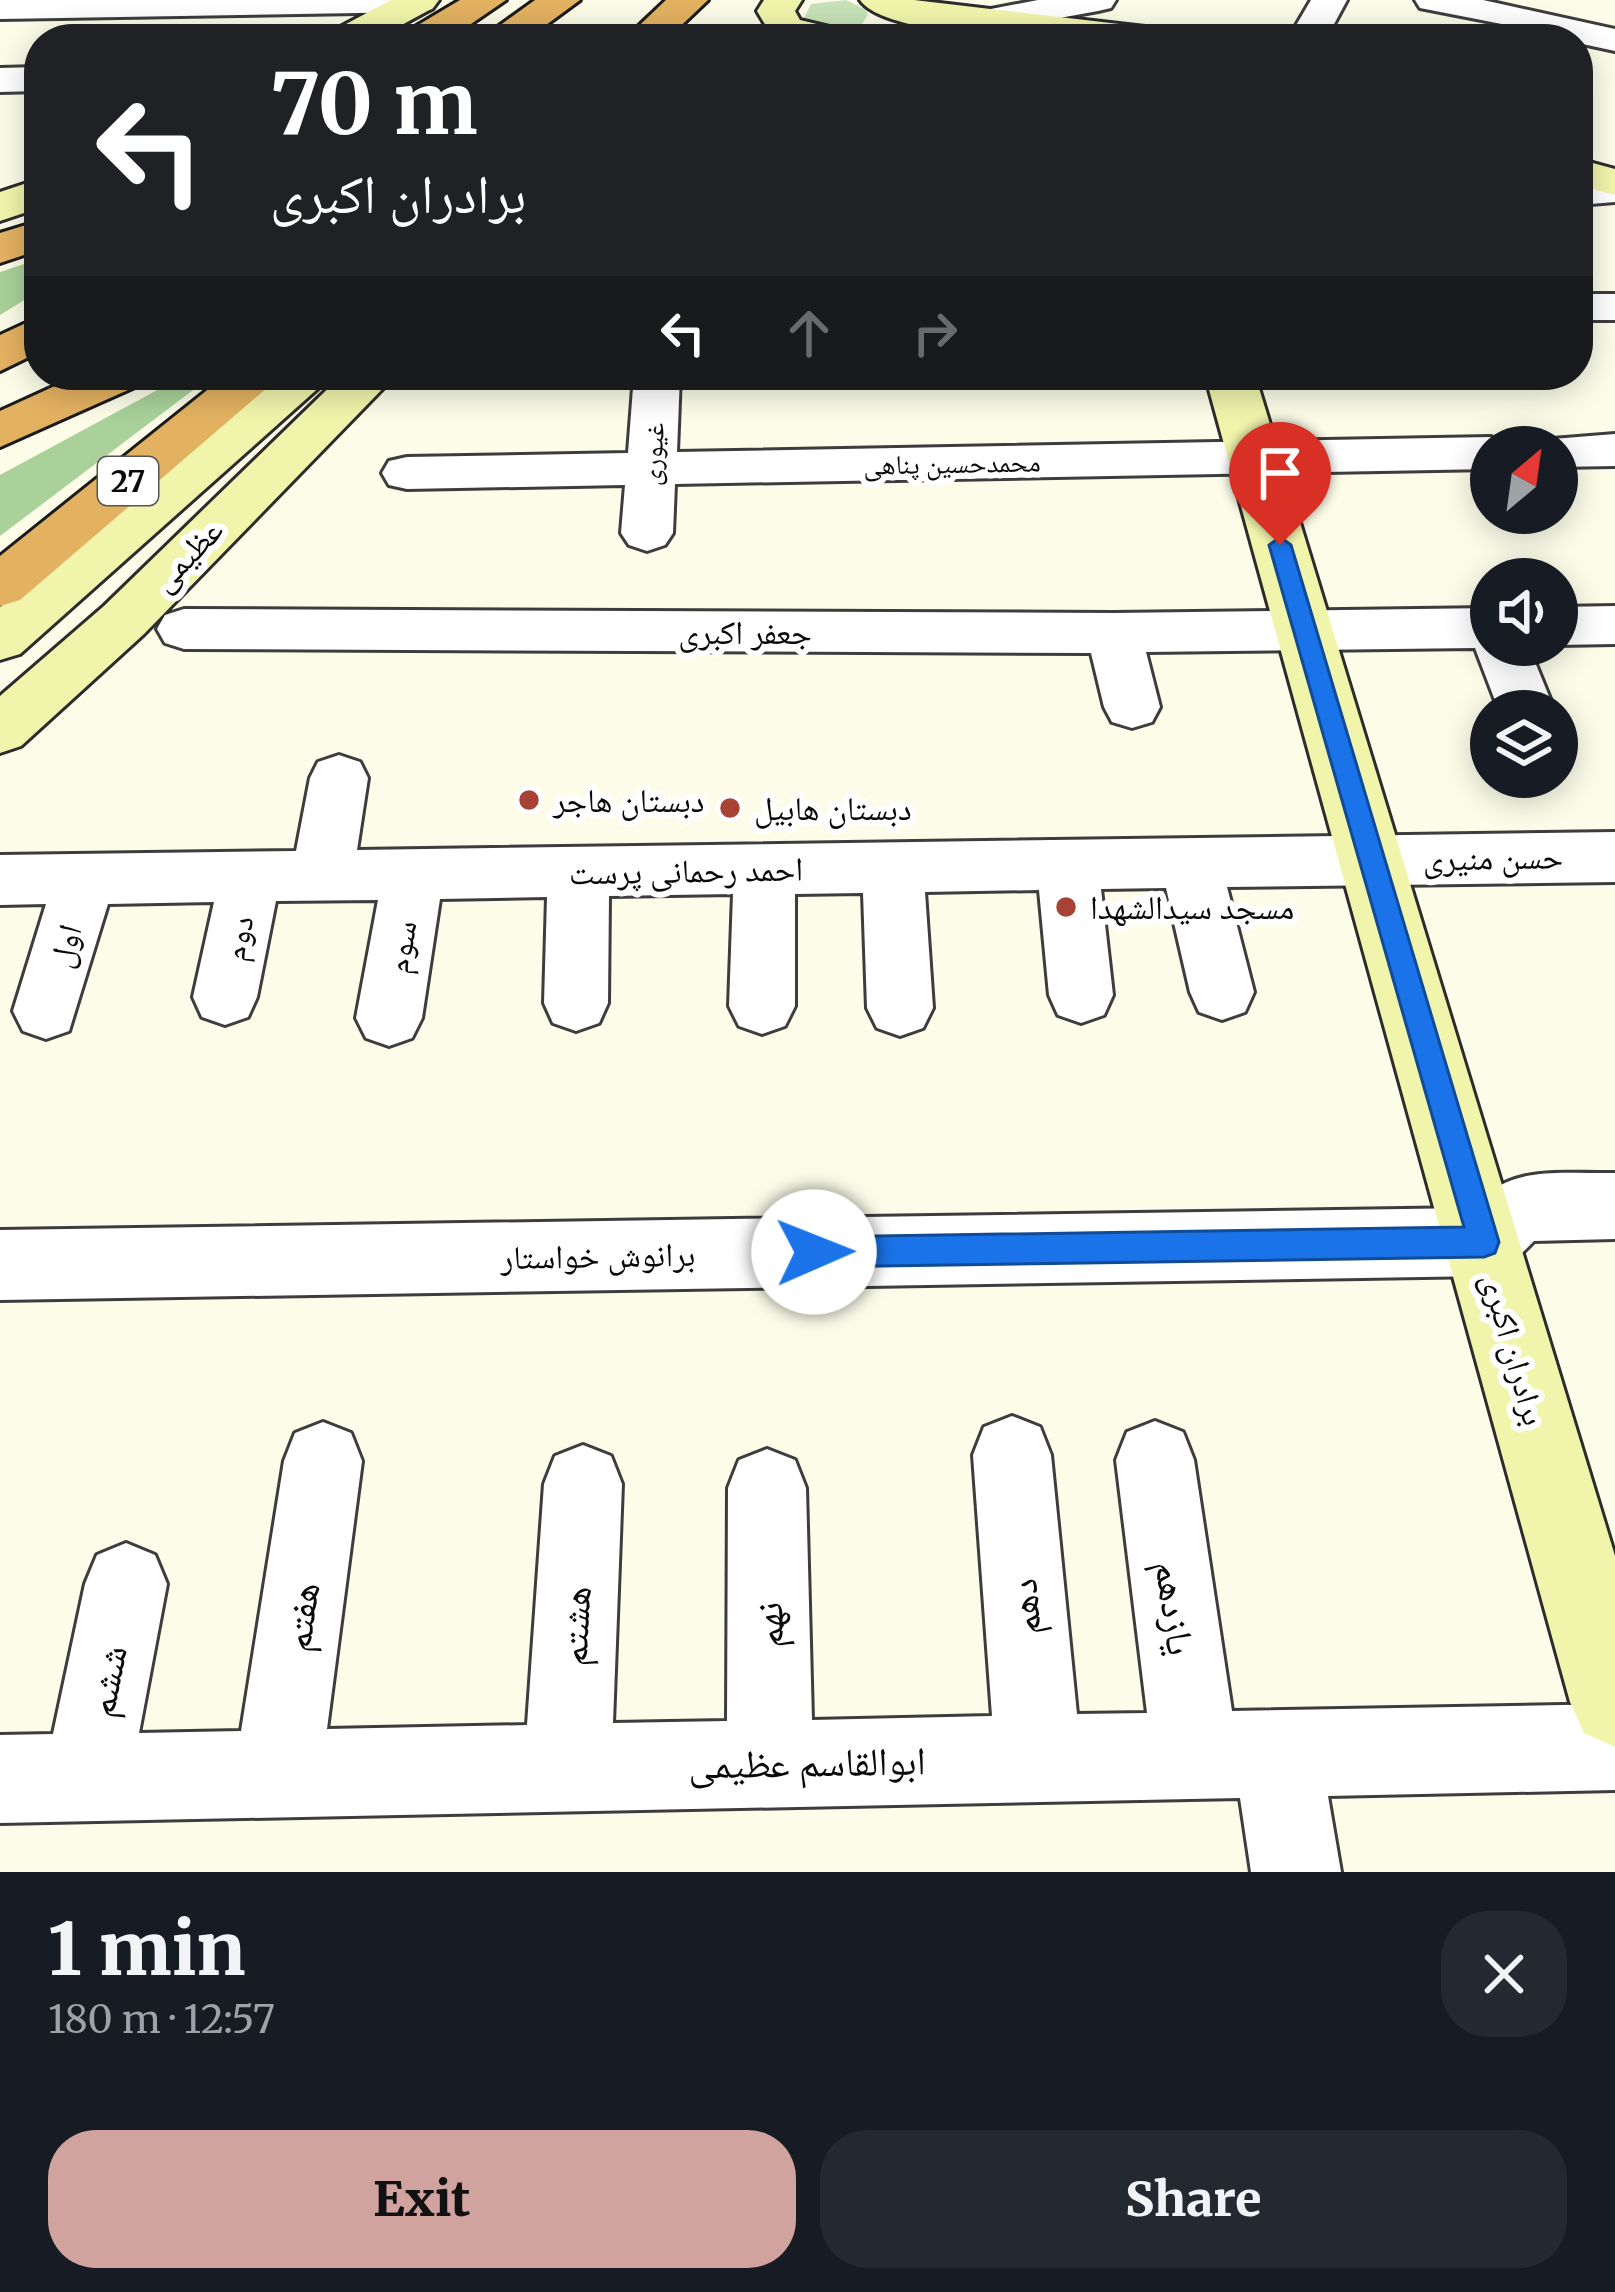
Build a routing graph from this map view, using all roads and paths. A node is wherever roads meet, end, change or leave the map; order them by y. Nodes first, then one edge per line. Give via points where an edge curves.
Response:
1 (419, 0) edge
2 (487, 0) edge
3 (561, 0) edge
4 (689, 0) edge
5 (1098, 0) edge
6 (1433, 0) edge
7 (0, 8) edge
8 (375, 24) edge
9 (447, 24) edge
10 (523, 24) edge
11 (661, 24) edge
12 (1019, 24) edge
13 (1542, 24) edge
14 (88, 390) edge
15 (239, 390) edge
16 (290, 390) edge
17 (356, 390) edge
18 (656, 390) edge
19 (1234, 390) edge
20 (0, 431) edge
21 (1615, 450) edge
22 (1578, 451) edge
23 (1470, 453) edge
24 (1254, 458) junction
25 (651, 469) junction
26 (407, 473) dead end
27 (647, 533) dead end
28 (0, 586) edge
29 (1615, 625) edge
30 (1578, 626) edge
31 (1470, 628) edge
32 (184, 629) dead end
33 (1305, 632) junction
34 (1114, 633) junction
35 (0, 639) edge
36 (54, 682) junction
37 (1132, 707) dead end
38 (0, 718) edge
39 (0, 730) edge
40 (339, 778) dead end
41 (1615, 856) edge
42 (1372, 860) junction
43 (1190, 862) junction
44 (1067, 864) junction
45 (893, 868) junction
46 (764, 869) junction
47 (579, 872) junction
48 (412, 875) junction
49 (322, 877) junction
50 (250, 878) junction
51 (0, 880) edge
52 (84, 880) junction
53 (1222, 992) dead end
54 (1081, 995) dead end
55 (225, 998) dead end
56 (576, 1003) dead end
57 (762, 1006) dead end
58 (900, 1008) dead end
59 (46, 1011) dead end
60 (389, 1018) dead end
61 (1615, 1206) edge
62 (1484, 1242) junction
63 (0, 1265) edge
64 (1012, 1455) dead end
65 (1155, 1460) dead end
66 (323, 1461) dead end
67 (583, 1484) dead end
68 (767, 1488) dead end
69 (126, 1584) dead end
70 (1615, 1702) edge
71 (1615, 1747) edge
72 (1236, 1754) junction
73 (1038, 1758) junction
74 (770, 1763) junction
75 (568, 1768) junction
76 (278, 1773) junction
77 (87, 1778) junction
78 (0, 1779) edge
79 (1296, 1872) edge

1 - 7 street
1 - 8 street
2 - 9 highway
3 - 10 highway
4 - 11 highway
5 - 12 street
6 - 13 street
14 - 20 highway
15 - 28 highway, 27
16 - 35 street
17 - 36 street, عظیمی
18 - 25 street, غیوری
19 - 24 street, برادران اکبری
21 - 22 street
23 - 24 street, محمدحسین پناهی
24 - 25 street, محمدحسین پناهی
24 - 33 street, برادران اکبری
25 - 26 street, محمدحسین پناهی
25 - 27 street, غیوری
29 - 30 street
31 - 33 street, جعفر اکبری
32 - 34 street, جعفر اکبری
33 - 34 street, جعفر اکبری
33 - 42 street, برادران اکبری
34 - 37 street
36 - 38 street
36 - 39 street, عظیمی
40 - 49 street
41 - 42 street, حسن منیری
42 - 43 street, احمد رحمانی پرست
42 - 62 street, برادران اکبری
43 - 44 street, احمد رحمانی پرست
43 - 53 street
44 - 45 street, احمد رحمانی پرست
44 - 54 street
45 - 46 street, احمد رحمانی پرست
45 - 58 street
46 - 47 street, احمد رحمانی پرست
46 - 57 street
47 - 48 street, احمد رحمانی پرست
47 - 56 street
48 - 49 street, احمد رحمانی پرست
48 - 60 street, سوم
49 - 50 street, احمد رحمانی پرست
50 - 52 street, احمد رحمانی پرست
50 - 55 street, دوم
51 - 52 street, احمد رحمانی پرست
52 - 59 street, اول
61 - 62 street via 1518,1208
62 - 63 street, برانوش خواستار
62 - 70 street, برادران اکبری
64 - 73 street, دهم
65 - 72 street, یازدهم
66 - 76 street, هفتم
67 - 75 street, هشتم
68 - 74 street, نهم
69 - 77 street, ششم
71 - 72 street, ابوالقاسم عظیمی
72 - 73 street, ابوالقاسم عظیمی
72 - 79 street, یازدهم
73 - 74 street, ابوالقاسم عظیمی
74 - 75 street, ابوالقاسم عظیمی
75 - 76 street, ابوالقاسم عظیمی
76 - 77 street, ابوالقاسم عظیمی
77 - 78 street, ابوالقاسم عظیمی

